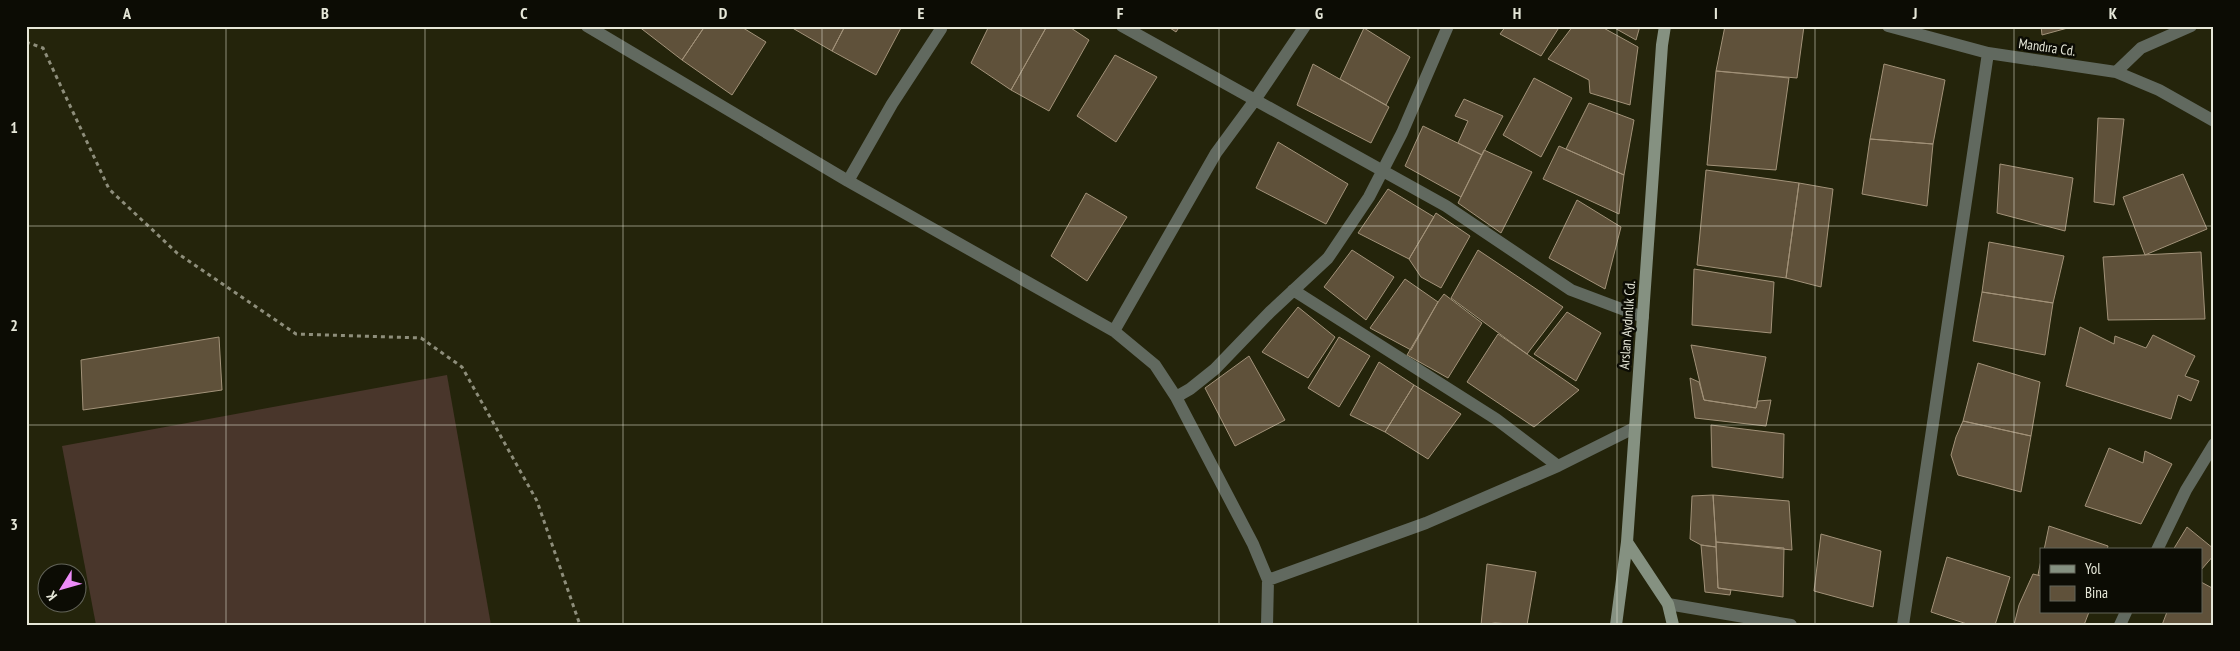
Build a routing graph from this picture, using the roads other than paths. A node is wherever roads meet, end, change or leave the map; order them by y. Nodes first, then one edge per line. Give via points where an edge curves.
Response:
1 (586, 26) edge
2 (1122, 26) edge
3 (1305, 26) edge
4 (1448, 26) edge
5 (1665, 26) edge
6 (1888, 26) edge
7 (2191, 26) edge
8 (941, 27) edge
9 (1988, 53) junction
10 (2116, 72) junction
11 (1255, 100) junction
12 (2214, 121) edge
13 (1381, 171) junction
14 (848, 181) junction
15 (1293, 290) junction
16 (1643, 317) junction
17 (1114, 331) junction
18 (1176, 397) junction
19 (1634, 428) junction
20 (2214, 444) edge
21 (1558, 466) junction
22 (1627, 542) junction
23 (2158, 548) edge
24 (1268, 580) junction
25 (1668, 604) junction
26 (1267, 625) edge
27 (1616, 625) edge
28 (1673, 625) edge
29 (1791, 625) edge
30 (1903, 625) edge

1 - 14 street
2 - 11 street
3 - 11 street
4 - 13 street via 1402,133
5 - 16 street, Arslan Aydınlık Cd.
6 - 9 street, Mandıra Cd.
7 - 10 street via 2141,48
8 - 14 street
9 - 10 street, Mandıra Cd.
9 - 30 street
10 - 12 street, Mandıra Cd. via 2159,90
11 - 13 street
11 - 17 street via 1216,153
13 - 15 street via 1369,197 1328,258
13 - 16 street via 1446,206 1571,290
14 - 17 street
15 - 18 street via 1215,369
15 - 21 street via 1496,419
16 - 19 street, Arslan Aydınlık Cd.
17 - 18 street via 1155,365
18 - 24 street
19 - 21 street
19 - 22 street, Arslan Aydınlık Cd.
20 - 23 street via 2186,490
21 - 24 street via 1426,523
22 - 25 street
22 - 27 street, Arslan Aydınlık Cd.
24 - 26 street
25 - 28 street
25 - 29 street

